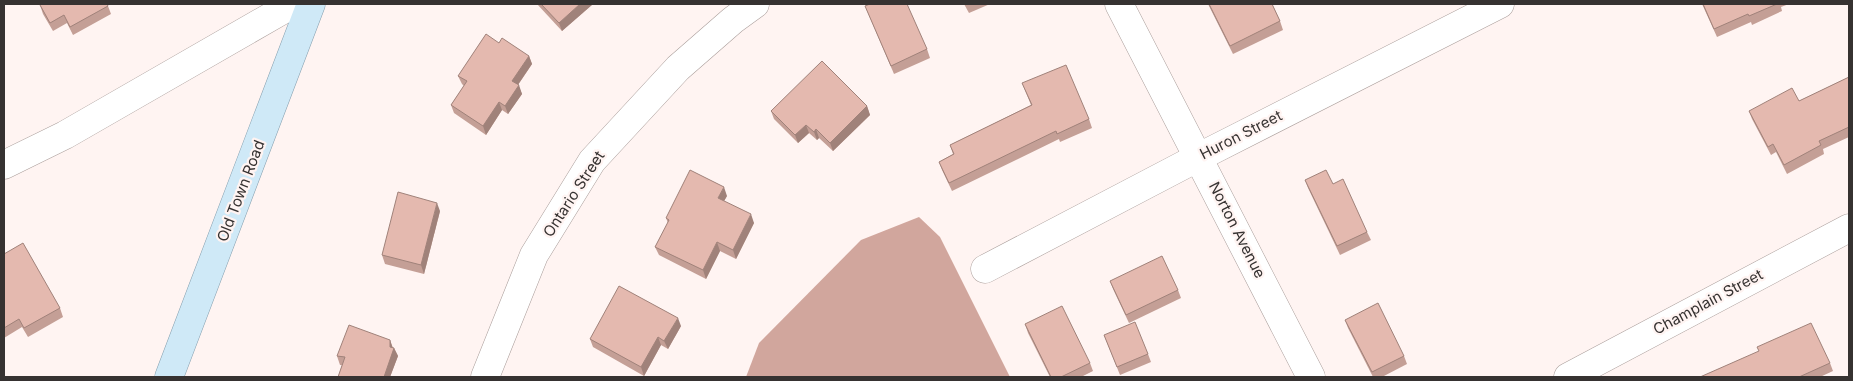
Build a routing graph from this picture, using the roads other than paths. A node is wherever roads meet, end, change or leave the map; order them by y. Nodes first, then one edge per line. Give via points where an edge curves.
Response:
1 (293, 4) edge
2 (310, 4) edge
3 (755, 4) edge
4 (1119, 4) edge
5 (1500, 4) edge
6 (1199, 157) junction
7 (4, 165) edge
8 (1849, 228) edge
9 (984, 269) dead end
10 (169, 377) edge
11 (485, 377) edge
12 (1311, 377) edge
13 (1568, 377) edge

1 - 7 street via 65,135
2 - 10 main road, Old Town Road
3 - 11 street, Ontario Street via 678,68 592,162 534,255
4 - 6 street, Norton Avenue
5 - 6 street, Huron Street
6 - 9 street, Huron Street
6 - 12 street, Norton Avenue
8 - 13 street, Champlain Street

